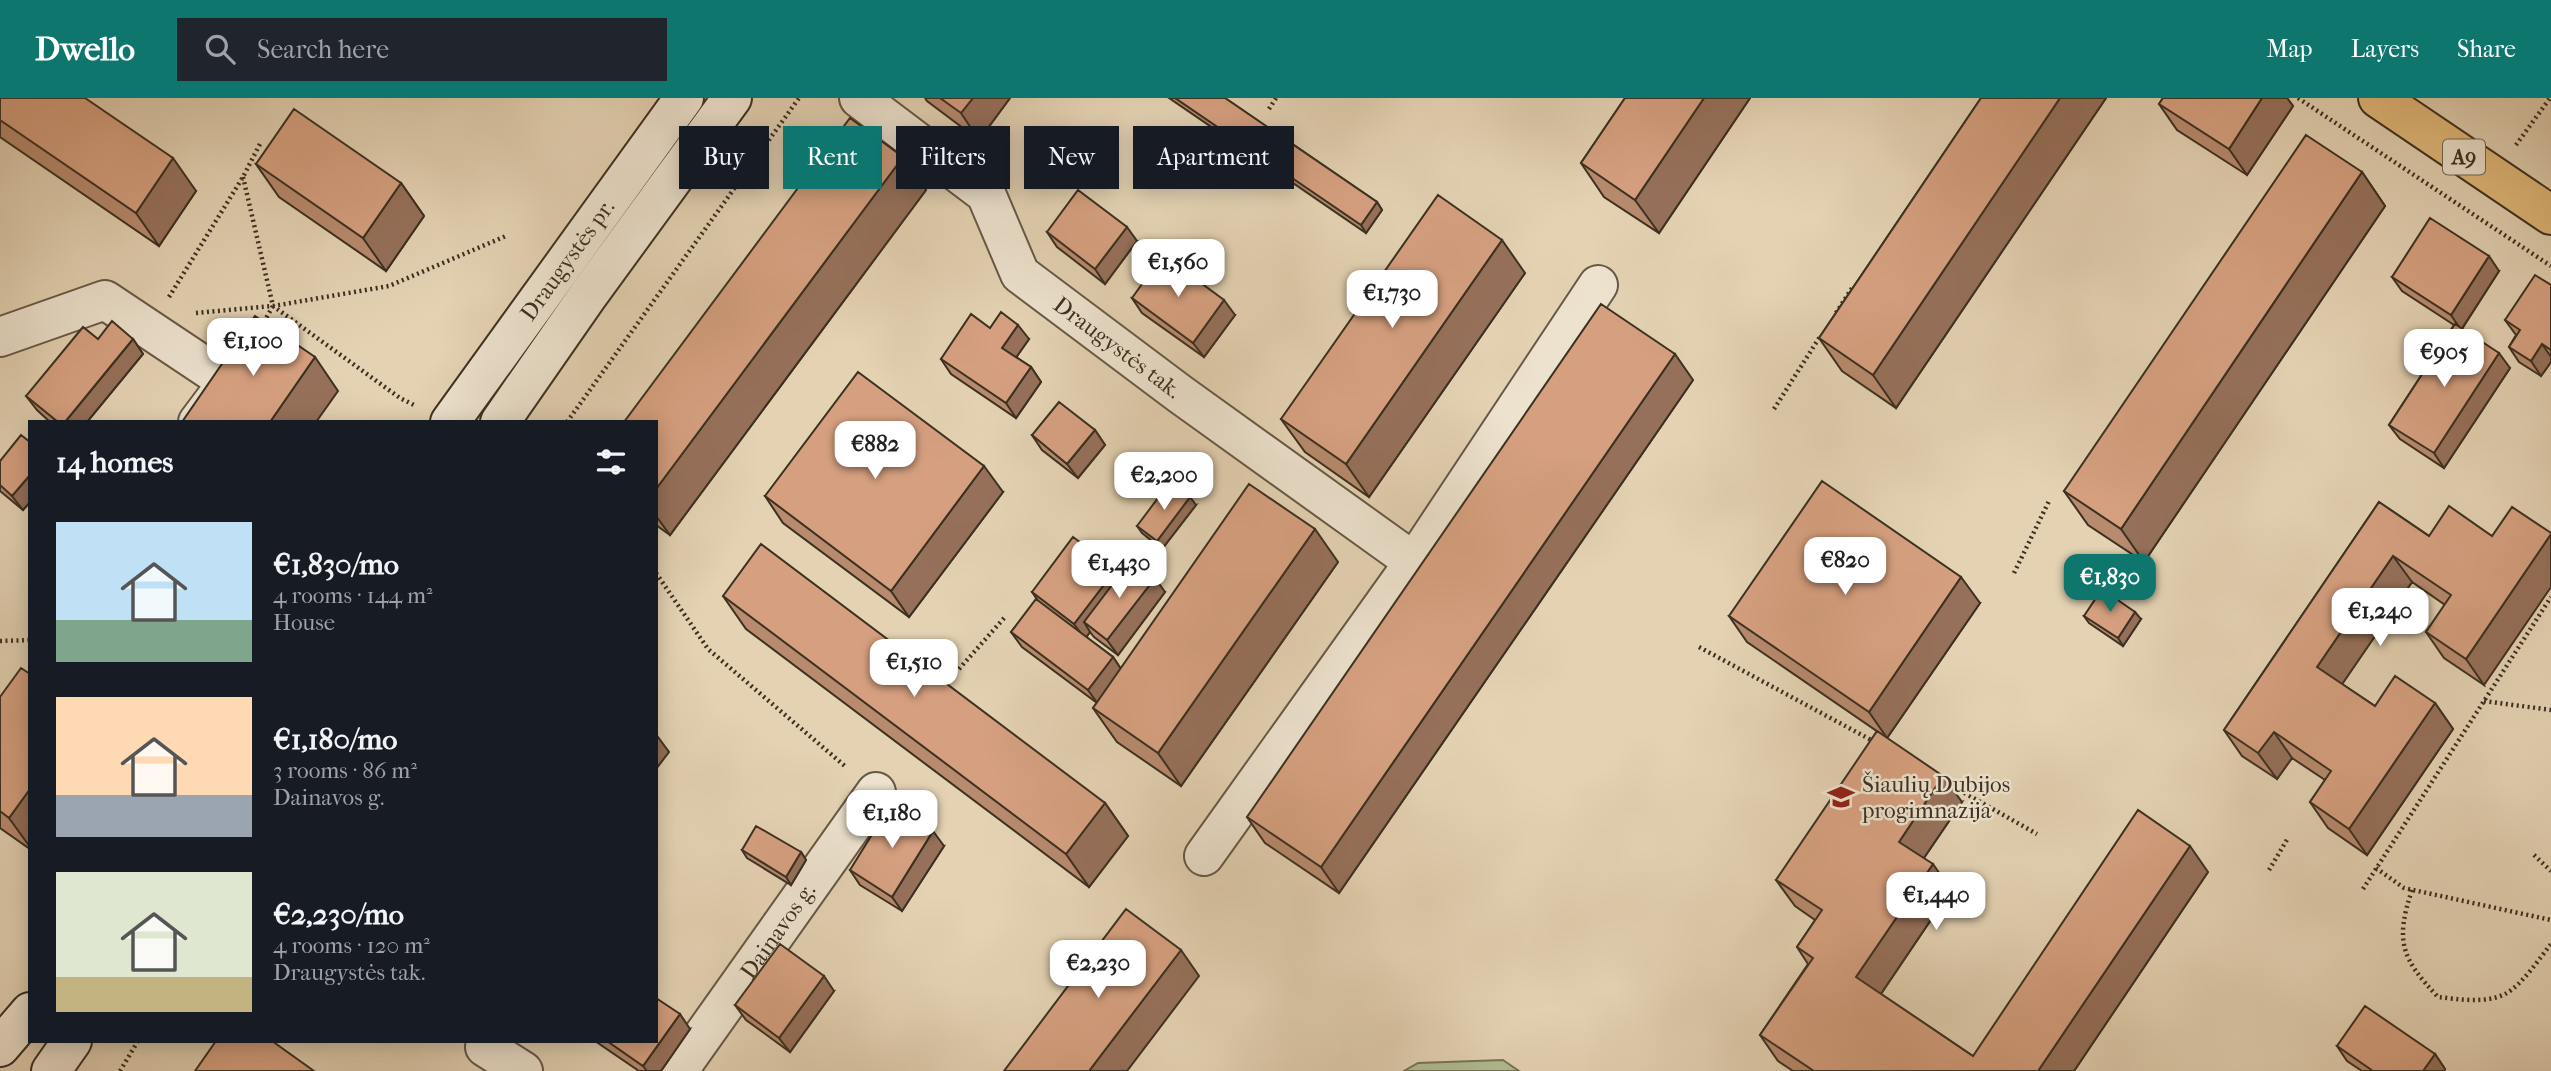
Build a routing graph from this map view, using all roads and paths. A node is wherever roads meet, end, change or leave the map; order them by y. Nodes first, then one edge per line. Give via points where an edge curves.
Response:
1 (684, 98) edge
2 (732, 98) edge
3 (799, 98) edge
4 (859, 98) edge
5 (1276, 98) edge
6 (2298, 98) edge
7 (2378, 98) edge
8 (2550, 98) edge
9 (1269, 110) dead end
10 (260, 144) dead end
11 (2493, 176) junction
12 (243, 177) junction
13 (2551, 215) edge
14 (506, 236) dead end
15 (2551, 267) edge
16 (1598, 285) dead end
17 (1852, 288) edge
18 (273, 306) junction
19 (1831, 321) edge
20 (153, 322) junction
21 (260, 328) edge
22 (1824, 332) edge
23 (0, 337) edge
24 (400, 398) dead end
25 (1774, 409) dead end
26 (200, 420) edge
27 (451, 420) edge
28 (501, 420) edge
29 (568, 420) edge
30 (2050, 499) dead end
31 (1414, 562) junction
32 (2014, 573) dead end
33 (658, 576) edge
34 (2551, 597) edge
35 (1005, 617) dead end
36 (28, 640) edge
37 (0, 641) edge
38 (1699, 647) dead end
39 (959, 669) dead end
40 (2484, 701) junction
41 (2551, 710) edge
42 (1878, 744) edge
43 (1935, 776) edge
44 (876, 792) joint
45 (2037, 834) dead end
46 (2288, 838) dead end
47 (2534, 855) dead end
48 (1204, 856) dead end
49 (2376, 869) junction
50 (2269, 870) dead end
51 (2551, 870) edge
52 (2363, 889) dead end
53 (2412, 890) junction
54 (2551, 920) edge
55 (2551, 944) edge
56 (28, 1014) edge
57 (71, 1043) edge
58 (137, 1043) edge
59 (0, 1047) edge
60 (485, 1047) dead end
61 (51, 1071) edge
62 (120, 1071) edge
63 (523, 1071) edge
64 (678, 1071) edge

1 - 27 street, Draugystės pr.
2 - 28 street, Draugystės pr.
3 - 29 path
4 - 31 street, Draugystės tak. via 986,194 1020,274
5 - 9 path
6 - 15 path
7 - 11 highway, A9
8 - 11 path
10 - 12 path
11 - 13 highway, A9
12 - 18 path
12 - 20 path
14 - 18 path via 389,286
16 - 31 street
17 - 19 path
18 - 20 path
18 - 21 path
18 - 24 path
20 - 23 street via 105,300
20 - 26 street via 228,382
22 - 25 path
30 - 32 path
31 - 48 street
33 - 44 path via 708,649
34 - 40 path
35 - 39 path
36 - 37 path
38 - 42 path
40 - 41 path
40 - 49 path
43 - 45 path
44 - 64 street, Dainavos g.
46 - 50 path
47 - 51 path
49 - 52 path
49 - 53 path
53 - 54 path
53 - 55 path via 2403,918 2404,952 2418,977 2438,997 2476,1000 2505,994
56 - 59 street
57 - 61 street
58 - 62 path
60 - 63 street

